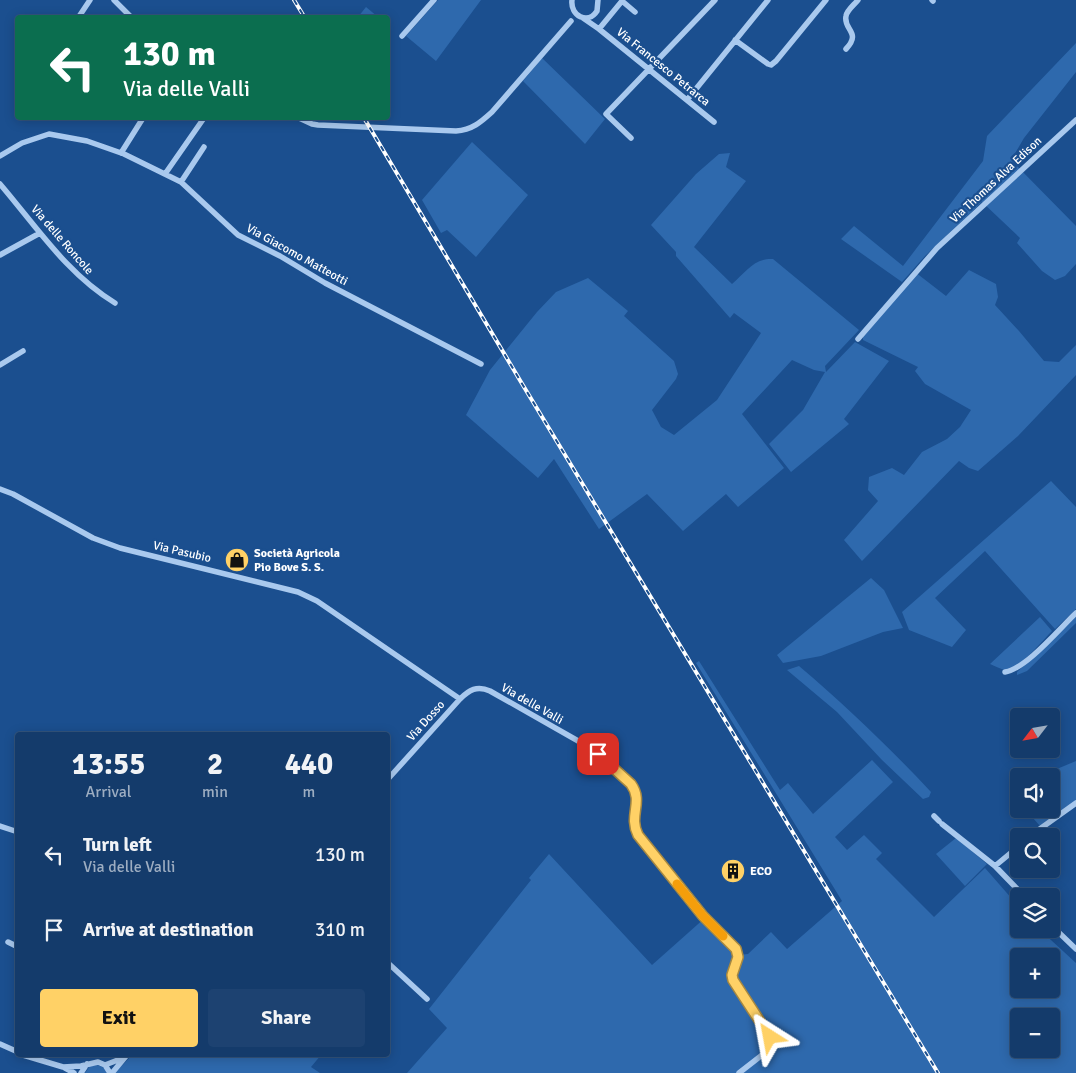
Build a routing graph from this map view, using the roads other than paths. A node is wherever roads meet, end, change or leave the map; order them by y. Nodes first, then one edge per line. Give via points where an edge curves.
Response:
1 (90, 0) edge
2 (114, 0) edge
3 (434, 0) edge
4 (572, 0) edge
5 (598, 0) edge
6 (715, 0) edge
7 (768, 0) edge
8 (826, 0) edge
9 (858, 0) edge
10 (572, 9) junction
11 (635, 12) dead end
12 (596, 13) junction
13 (80, 15) edge
14 (129, 15) edge
15 (582, 18) junction
16 (570, 21) junction
17 (599, 29) junction
18 (402, 36) dead end
19 (736, 40) junction
20 (846, 49) dead end
21 (649, 69) junction
22 (687, 100) junction
23 (142, 120) edge
24 (203, 120) edge
25 (303, 120) edge
26 (1076, 120) edge
27 (714, 122) dead end
28 (631, 138) dead end
29 (204, 148) dead end
30 (121, 153) junction
31 (0, 156) edge
32 (165, 174) junction
33 (180, 182) junction
34 (0, 184) edge
35 (40, 233) junction
36 (0, 255) edge
37 (115, 303) dead end
38 (858, 339) dead end
39 (23, 351) dead end
40 (482, 364) dead end
41 (0, 365) edge
42 (0, 489) edge
43 (1076, 612) edge
44 (1005, 672) dead end
45 (460, 699) junction
46 (390, 777) edge
47 (1076, 803) edge
48 (940, 821) dead end
49 (0, 826) edge
50 (1041, 828) edge
51 (15, 831) edge
52 (1010, 854) edge
53 (995, 866) junction
54 (1016, 888) edge
55 (1060, 934) edge
56 (8, 942) dead end
57 (15, 946) edge
58 (1076, 949) edge
59 (390, 965) edge
60 (427, 999) dead end
61 (0, 1044) edge
62 (15, 1051) edge
63 (30, 1057) edge
64 (125, 1057) edge
65 (87, 1064) junction
66 (105, 1065) junction
67 (63, 1067) junction
68 (74, 1073) edge
69 (81, 1073) edge
70 (111, 1073) edge
71 (739, 1073) edge

1 - 13 street
2 - 14 street
3 - 18 street
4 - 10 street
5 - 12 street, Via Francesco Petrarca
6 - 21 street
7 - 19 street
8 - 19 street via 771,65
9 - 20 street via 846,16 853,38
10 - 15 street, Via Francesco Petrarca
10 - 16 street
11 - 17 street via 622,1
12 - 15 street
12 - 17 street, Via Francesco Petrarca
15 - 16 street
15 - 17 street, Via Francesco Petrarca
16 - 25 street via 492,112 467,130 312,124
17 - 21 street, Via Francesco Petrarca
19 - 22 street
21 - 22 street, Via Francesco Petrarca
21 - 28 street via 606,114
22 - 27 street, Via Francesco Petrarca
23 - 30 street
24 - 32 street
26 - 38 street, Via Thomas Alva Edison via 929,256
29 - 33 street
30 - 31 street, Via Giacomo Matteotti via 88,141 49,134 22,143
30 - 32 street, Via Giacomo Matteotti
32 - 33 street, Via Giacomo Matteotti
33 - 40 street, Via Giacomo Matteotti via 238,235
34 - 35 street, Via delle Roncole
35 - 36 street
35 - 37 street, Via delle Roncole via 87,284
39 - 41 street
42 - 45 street, Via Pasubio via 93,538 120,548 298,592 318,601
43 - 44 street via 1025,663
45 - 46 street, Via Dosso
45 - 71 street, Via delle Valli via 472,689 484,688 588,746 631,784 637,794 633,816 638,835 703,916 736,949 738,957 733,980 773,1042 766,1052
47 - 50 street
48 - 53 street
49 - 51 street
52 - 53 street
53 - 54 street
55 - 58 street
56 - 57 street
59 - 60 street
61 - 62 street
63 - 67 street
64 - 66 street
64 - 70 street
65 - 66 street
65 - 67 street
65 - 69 street
66 - 70 street
67 - 68 street

